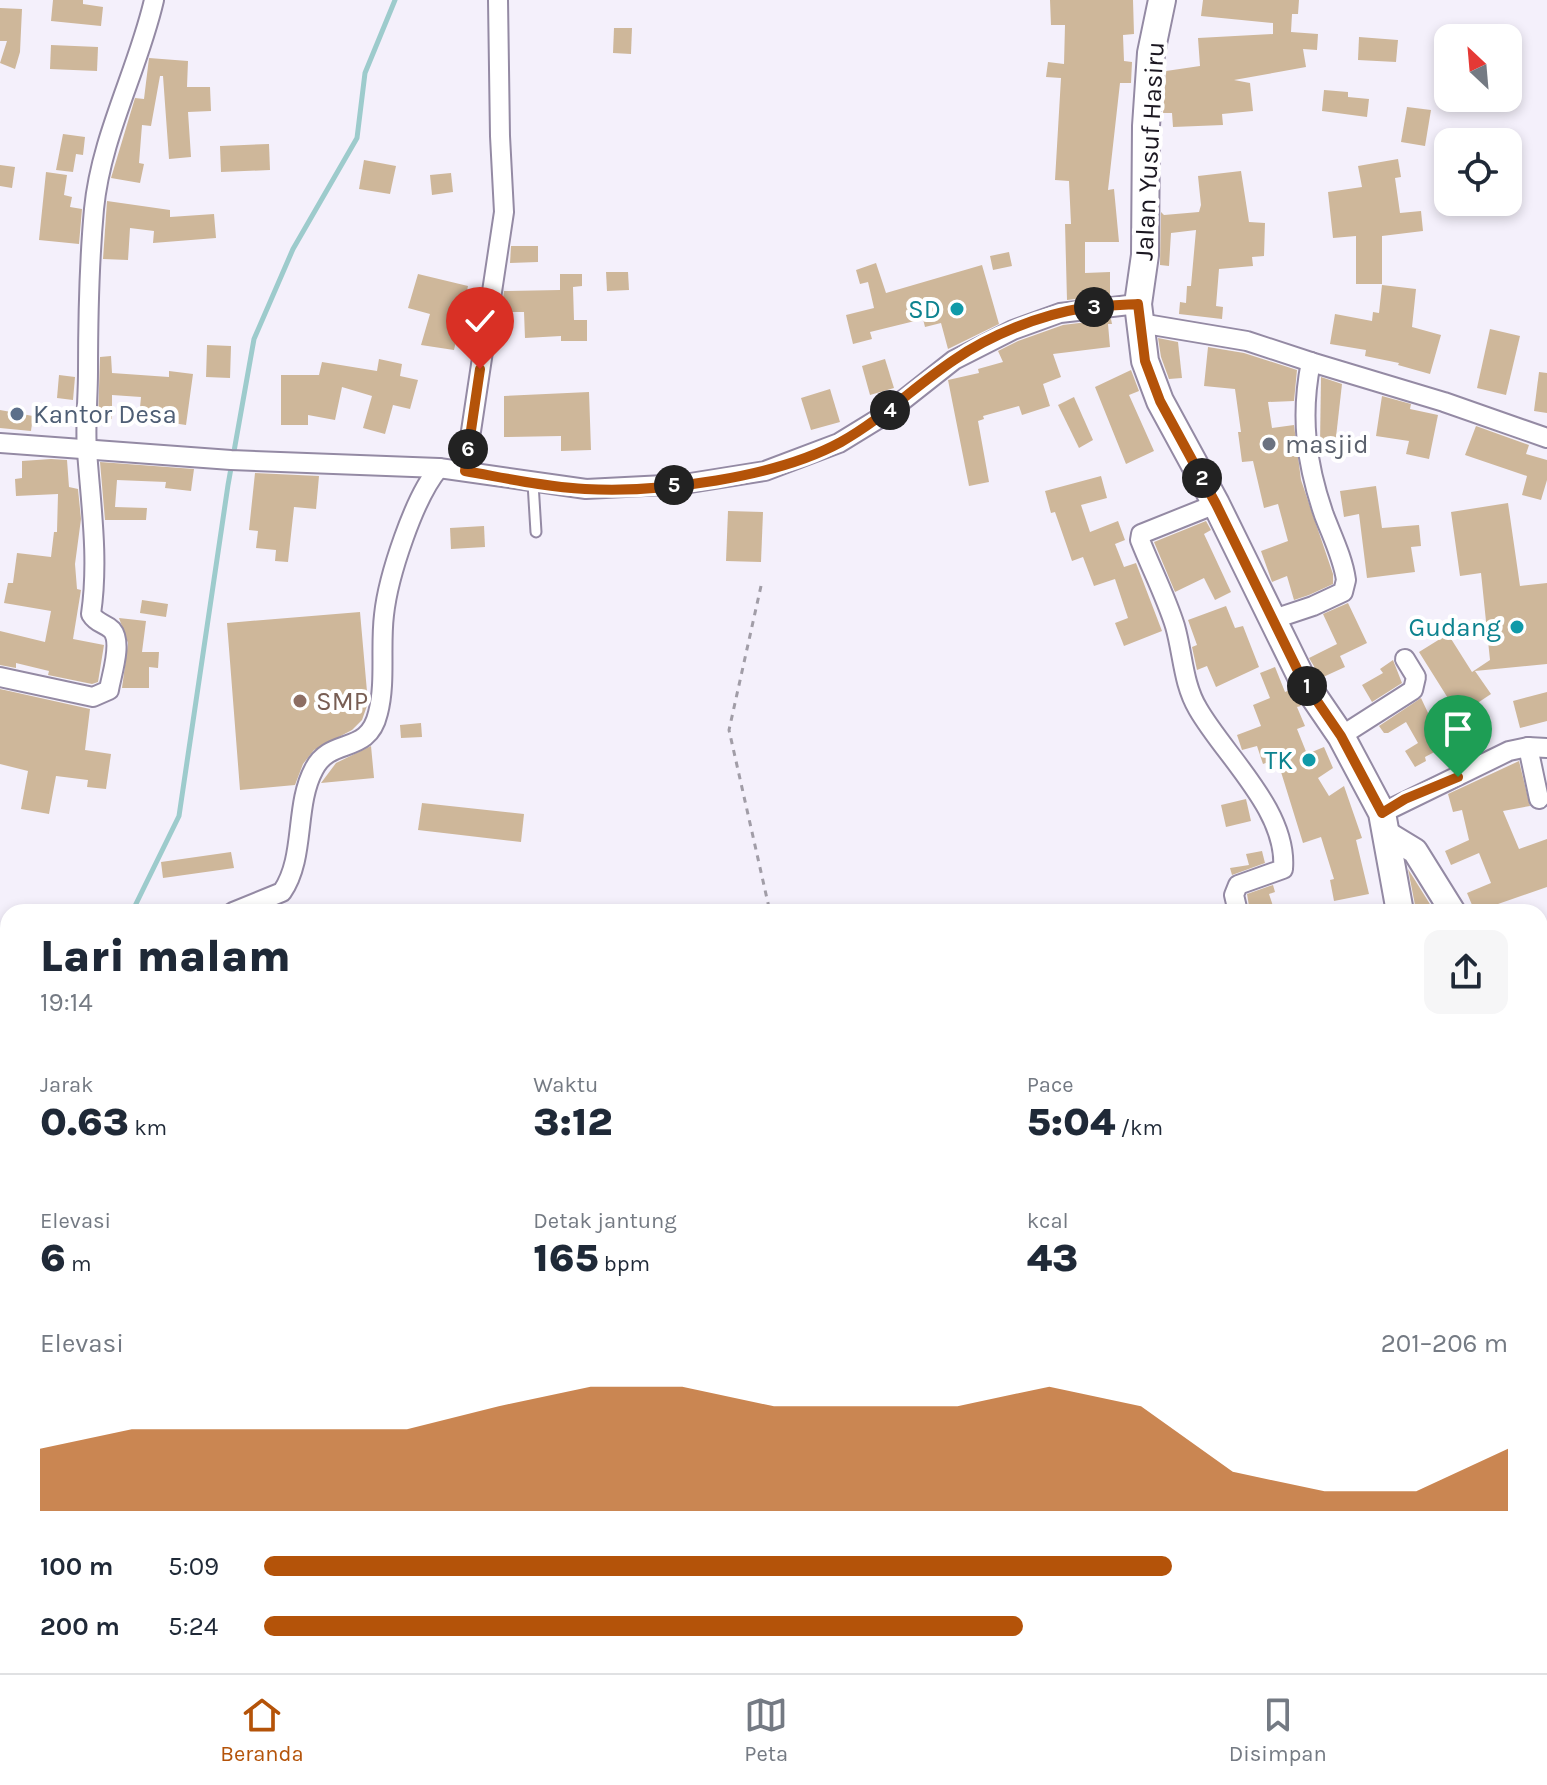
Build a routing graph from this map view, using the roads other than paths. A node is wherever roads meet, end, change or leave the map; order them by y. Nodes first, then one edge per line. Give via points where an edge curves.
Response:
1 (154, 0) edge
2 (498, 0) edge
3 (1162, 0) edge
4 (1139, 313) junction
5 (1311, 362) junction
6 (1547, 438) edge
7 (0, 443) edge
8 (86, 450) junction
9 (439, 468) junction
10 (465, 471) junction
11 (533, 483) junction
12 (1216, 504) junction
13 (536, 532) dead end
14 (1271, 620) junction
15 (1405, 659) dead end
16 (0, 677) edge
17 (1341, 736) junction
18 (1538, 747) edge
19 (1539, 799) dead end
20 (1385, 823) junction
21 (253, 904) edge
22 (1236, 904) edge
23 (1399, 904) edge
24 (1448, 904) edge

1 - 8 street via 109,138 94,205
2 - 10 street via 504,212
3 - 4 main road, Jalan Yusuf Hasiru via 1151,53
4 - 5 street
4 - 11 street via 1060,313 1003,334 954,360 839,443 779,467 643,488
4 - 12 main road, Jalan Yusuf Hasiru via 1154,388
5 - 6 street
5 - 14 street via 1305,445 1346,580 1343,592
7 - 8 street
8 - 9 street
8 - 16 street via 92,498 91,614 115,637 109,690 93,697
9 - 10 street
9 - 21 street via 422,495 394,571 384,614 374,728 359,742 325,755 313,770 282,892
10 - 11 street
11 - 13 lane
12 - 14 main road, Jalan Yusuf Hasiru
12 - 22 street via 1141,534 1140,540 1174,622 1189,691 1279,837 1283,869 1238,885
14 - 17 main road, Jalan Yusuf Hasiru
15 - 17 street via 1416,677 1413,690
17 - 20 main road, Jalan Yusuf Hasiru
18 - 19 street
18 - 20 street via 1509,751 1405,799
20 - 23 main road, Jalan Yusuf Hasiru
20 - 24 street via 1415,851

